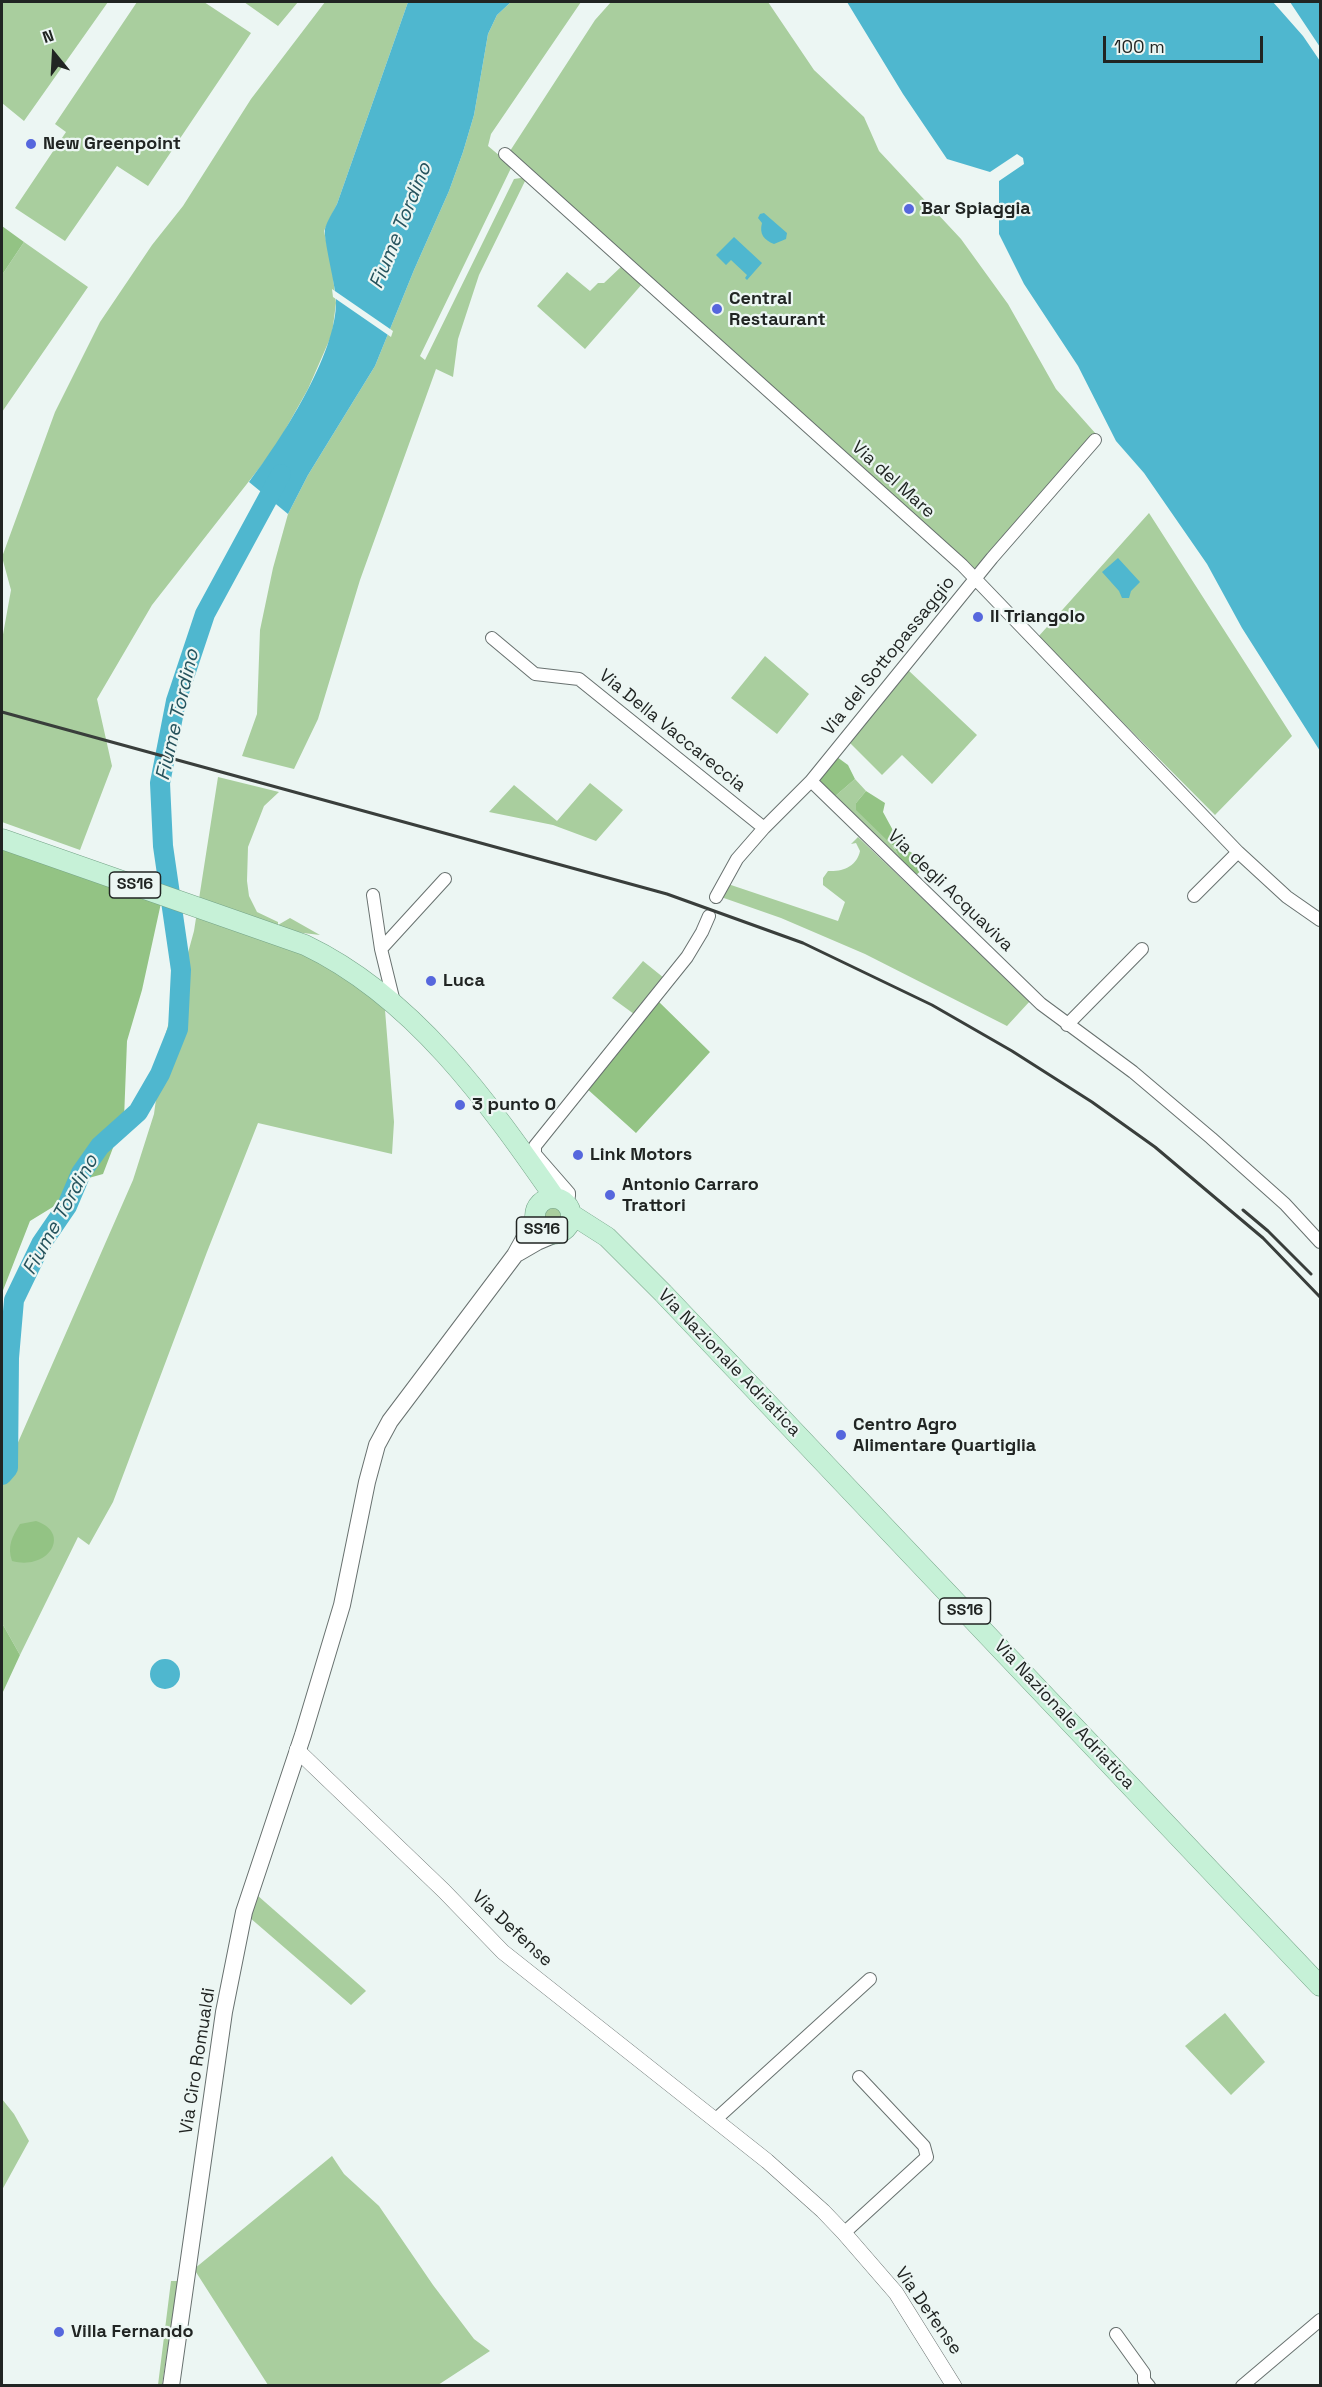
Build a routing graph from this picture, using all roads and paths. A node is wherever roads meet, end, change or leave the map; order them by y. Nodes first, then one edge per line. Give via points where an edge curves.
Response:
1 (505, 154) dead end
2 (1095, 440) dead end
3 (975, 579) junction
4 (492, 638) dead end
5 (811, 781) junction
6 (764, 828) junction
7 (2, 838) edge
8 (1238, 852) junction
9 (445, 879) dead end
10 (373, 895) dead end
11 (1194, 896) dead end
12 (716, 897) dead end
13 (709, 916) dead end
14 (1320, 920) edge
15 (381, 949) junction
16 (1142, 949) dead end
17 (388, 999) junction
18 (1067, 1025) junction
19 (528, 1157) junction
20 (564, 1204) junction
21 (535, 1216) junction
22 (559, 1233) junction
23 (607, 1237) junction
24 (1320, 1242) edge
25 (515, 1255) junction
26 (297, 1750) junction
27 (870, 1979) dead end
28 (1320, 1986) edge
29 (859, 2077) dead end
30 (716, 2120) junction
31 (844, 2233) junction
32 (1320, 2320) edge
33 (1116, 2334) dead end
34 (171, 2385) edge
35 (954, 2385) edge
36 (1149, 2385) edge
37 (1242, 2385) edge

1 - 3 street, Via del Mare
2 - 3 street, Via del Sottopassaggio
3 - 5 street, Via del Sottopassaggio
3 - 8 street, Via del Mare
4 - 6 street, Via Della Vaccareccia via 535,674 579,679
5 - 6 street, Via del Sottopassaggio
5 - 18 street, Via degli Acquaviva
6 - 12 street, Via del Sottopassaggio via 737,859
7 - 17 main road, Via Nazionale Adriatica / SS16 via 326,955
8 - 11 street
8 - 14 street, Via del Mare via 1287,897
9 - 15 street
10 - 15 street
13 - 20 street via 687,957 535,1146 535,1154 569,1193
15 - 17 street
16 - 18 street
17 - 19 main road, Via Nazionale Adriatica / SS16 via 448,1058
18 - 24 street, Via degli Acquaviva via 1132,1072 1211,1138 1285,1204
19 - 20 main road, Via Nazionale Adriatica / SS16
19 - 21 main road, Via Nazionale Adriatica / SS16
20 - 21 main road, SS16 via 542,1201
20 - 22 main road, SS16 via 569,1224
20 - 23 main road, Via Nazionale Adriatica / SS16
21 - 22 main road, SS16 via 540,1229
21 - 25 main road, Via Ciro Romualdi
22 - 23 main road, SS16
22 - 25 main road
23 - 28 main road, Via Nazionale Adriatica / SS16
25 - 26 main road, Via Ciro Romualdi via 390,1421 378,1445 342,1605
26 - 30 street, Via Defense via 503,1952
26 - 34 main road, Via Ciro Romualdi via 244,1912 224,2012
27 - 30 street
29 - 31 street via 924,2146 927,2157
30 - 31 street, Via Defense via 790,2180
31 - 35 street, Via Defense via 901,2300
32 - 37 street
33 - 36 street

